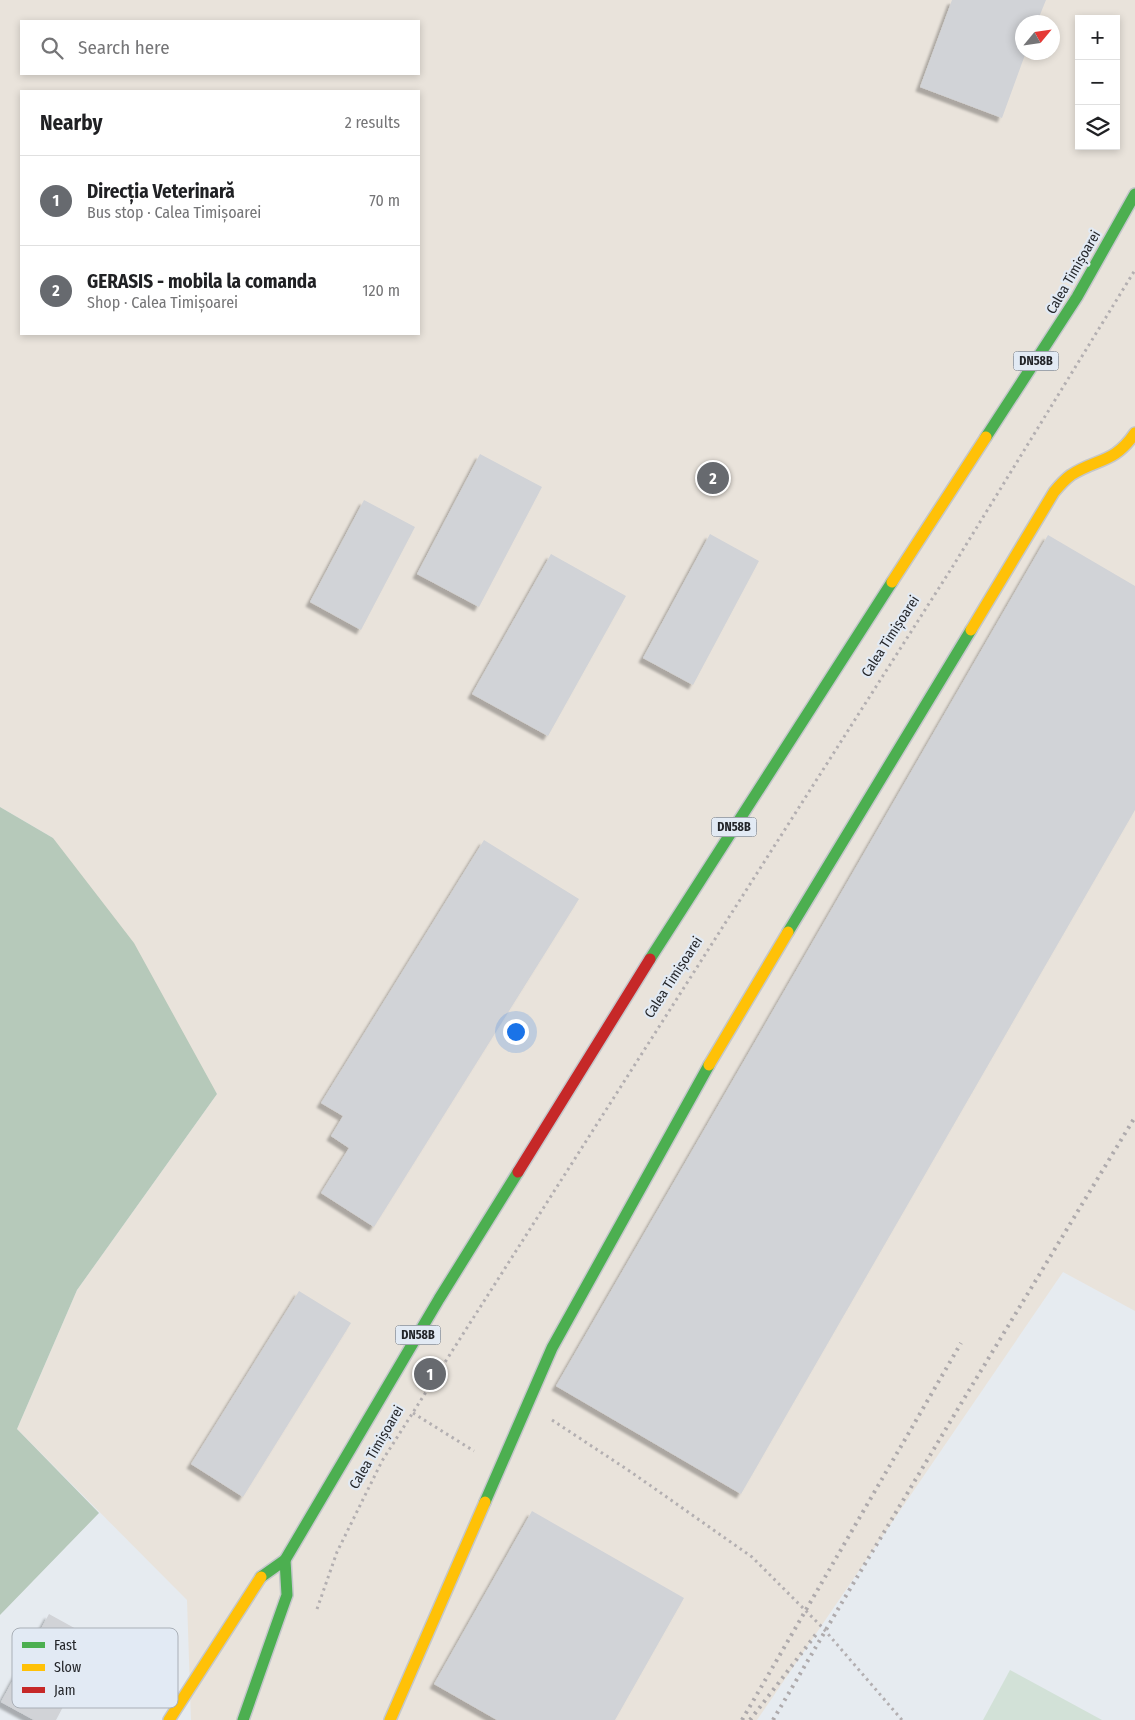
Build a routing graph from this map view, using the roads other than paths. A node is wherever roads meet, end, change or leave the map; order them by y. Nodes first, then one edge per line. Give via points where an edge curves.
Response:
1 (1135, 194) edge
2 (1135, 433) edge
3 (285, 1560) junction
4 (178, 1706) edge
5 (177, 1708) edge
6 (169, 1720) edge
7 (243, 1720) edge
8 (390, 1720) edge

1 - 3 main road, Calea Timișoarei / DN58B via 1077,297 669,928 439,1299
2 - 8 main road via 1112,458 1069,476 1054,492 729,1030 552,1348
3 - 4 main road, Calea Timișoarei / DN58B via 260,1578
3 - 7 main road via 287,1595
5 - 6 main road, Calea Timișoarei / DN58B

